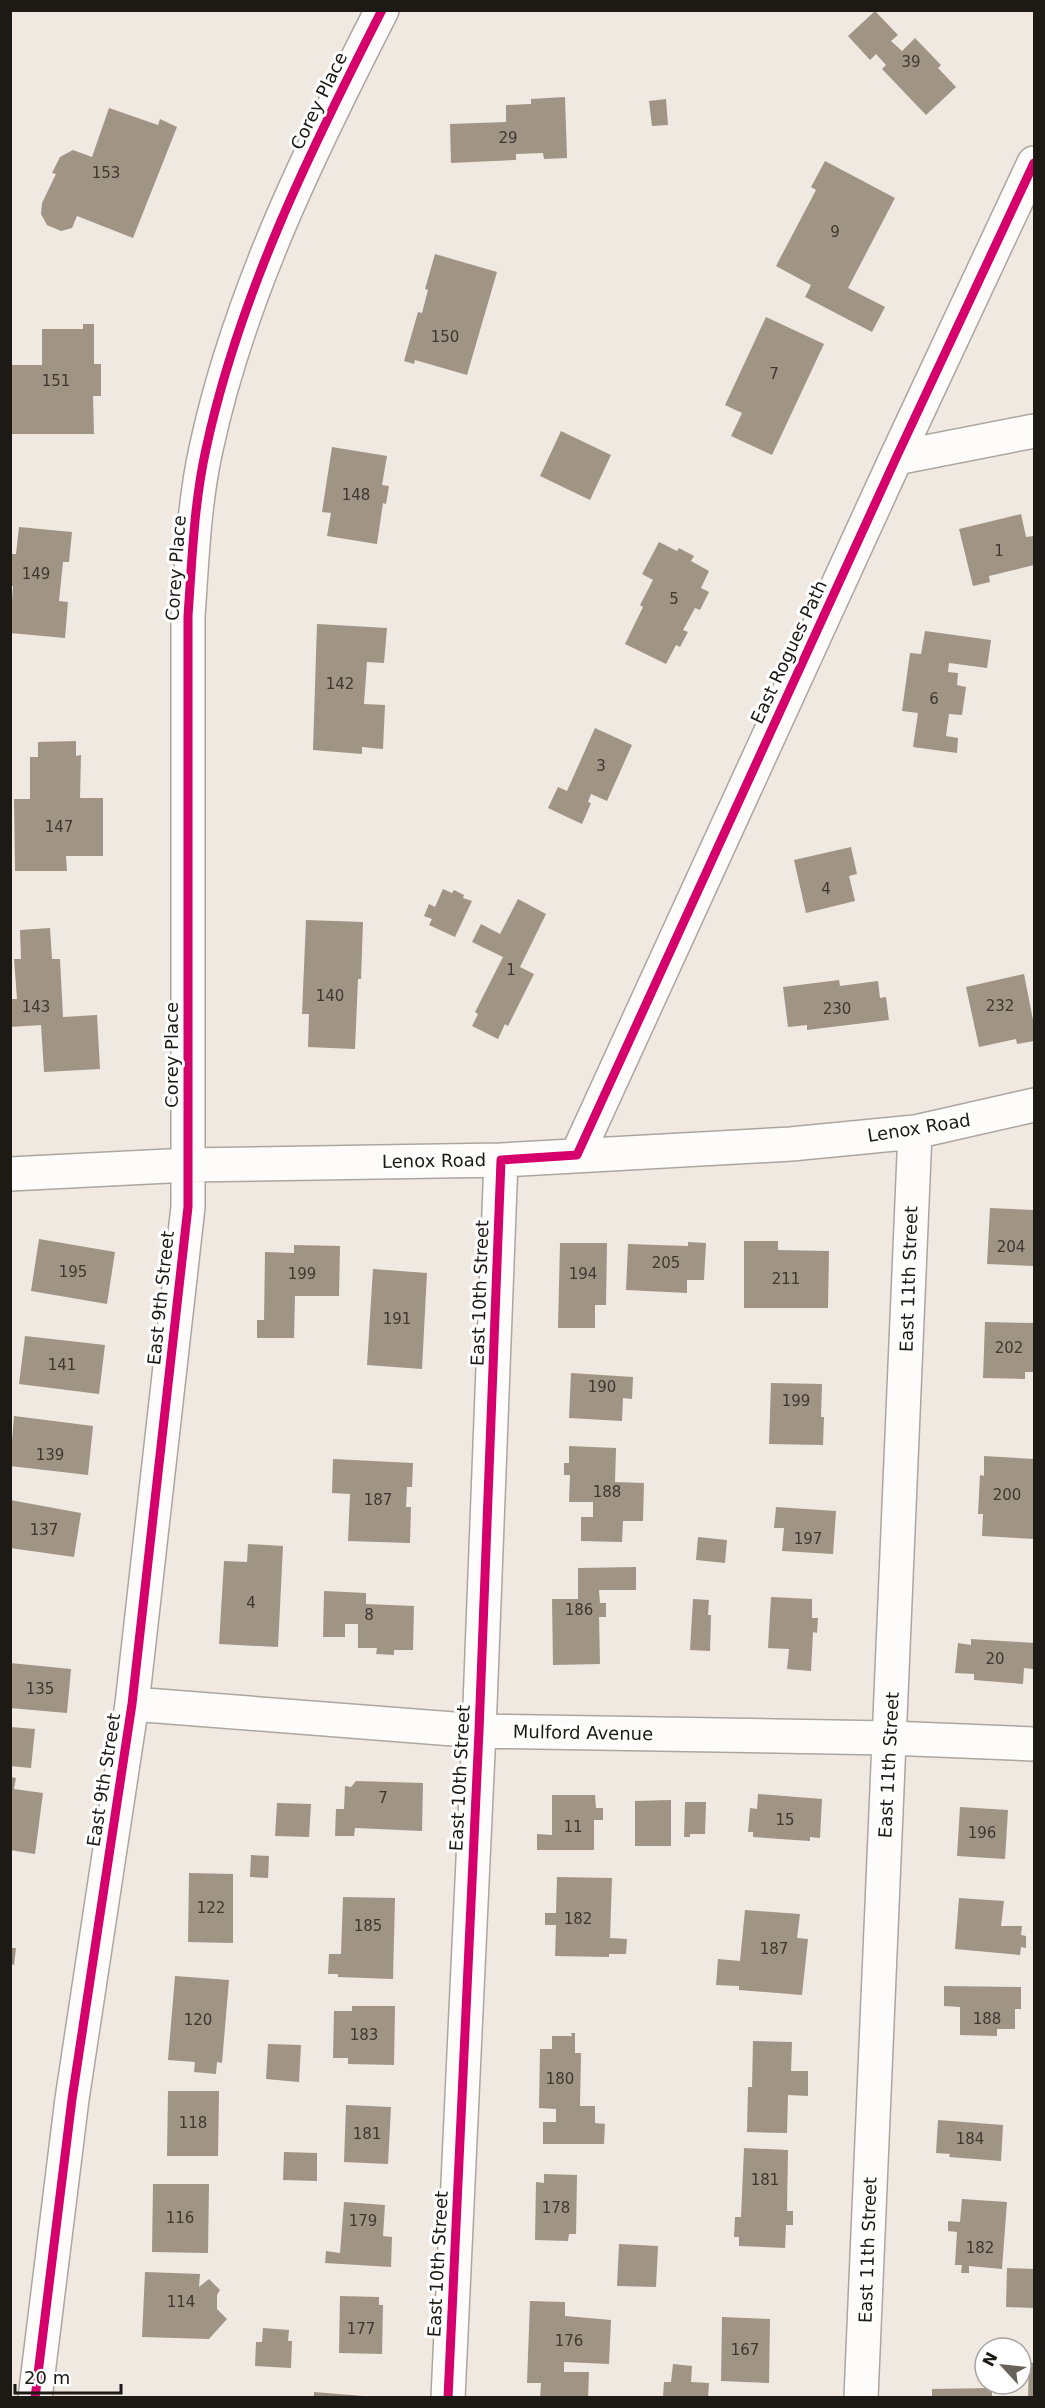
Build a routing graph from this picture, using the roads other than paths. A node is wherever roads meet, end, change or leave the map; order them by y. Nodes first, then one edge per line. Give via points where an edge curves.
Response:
1 (382, 10) edge
2 (1035, 164) edge
3 (1035, 431) edge
4 (896, 458) junction
5 (1035, 1105) edge
6 (915, 1132) junction
7 (577, 1155) junction
8 (501, 1160) junction
9 (188, 1165) junction
10 (10, 1174) edge
11 (132, 1704) junction
12 (479, 1731) junction
13 (889, 1738) junction
14 (1035, 1744) edge
15 (35, 2397) edge
16 (448, 2397) edge
17 (861, 2397) edge

1 - 9 street, Corey Place via 318,137 253,292 226,370 206,450 188,616
2 - 4 street, East Rogues Path
3 - 4 street
4 - 7 street, East Rogues Path
5 - 6 street, Lenox Road
6 - 7 street, Lenox Road via 791,1144
6 - 13 street, East 11th Street
7 - 8 street, Lenox Road
8 - 9 street, Lenox Road
8 - 12 street, East 10th Street
9 - 10 street, Lenox Road
9 - 11 street, East 9th Street via 188,1207
11 - 12 street, Mulford Avenue
11 - 15 street, East 9th Street via 72,2099
12 - 13 street, Mulford Avenue
12 - 16 street, East 10th Street
13 - 14 street, Mulford Avenue
13 - 17 street, East 11th Street

